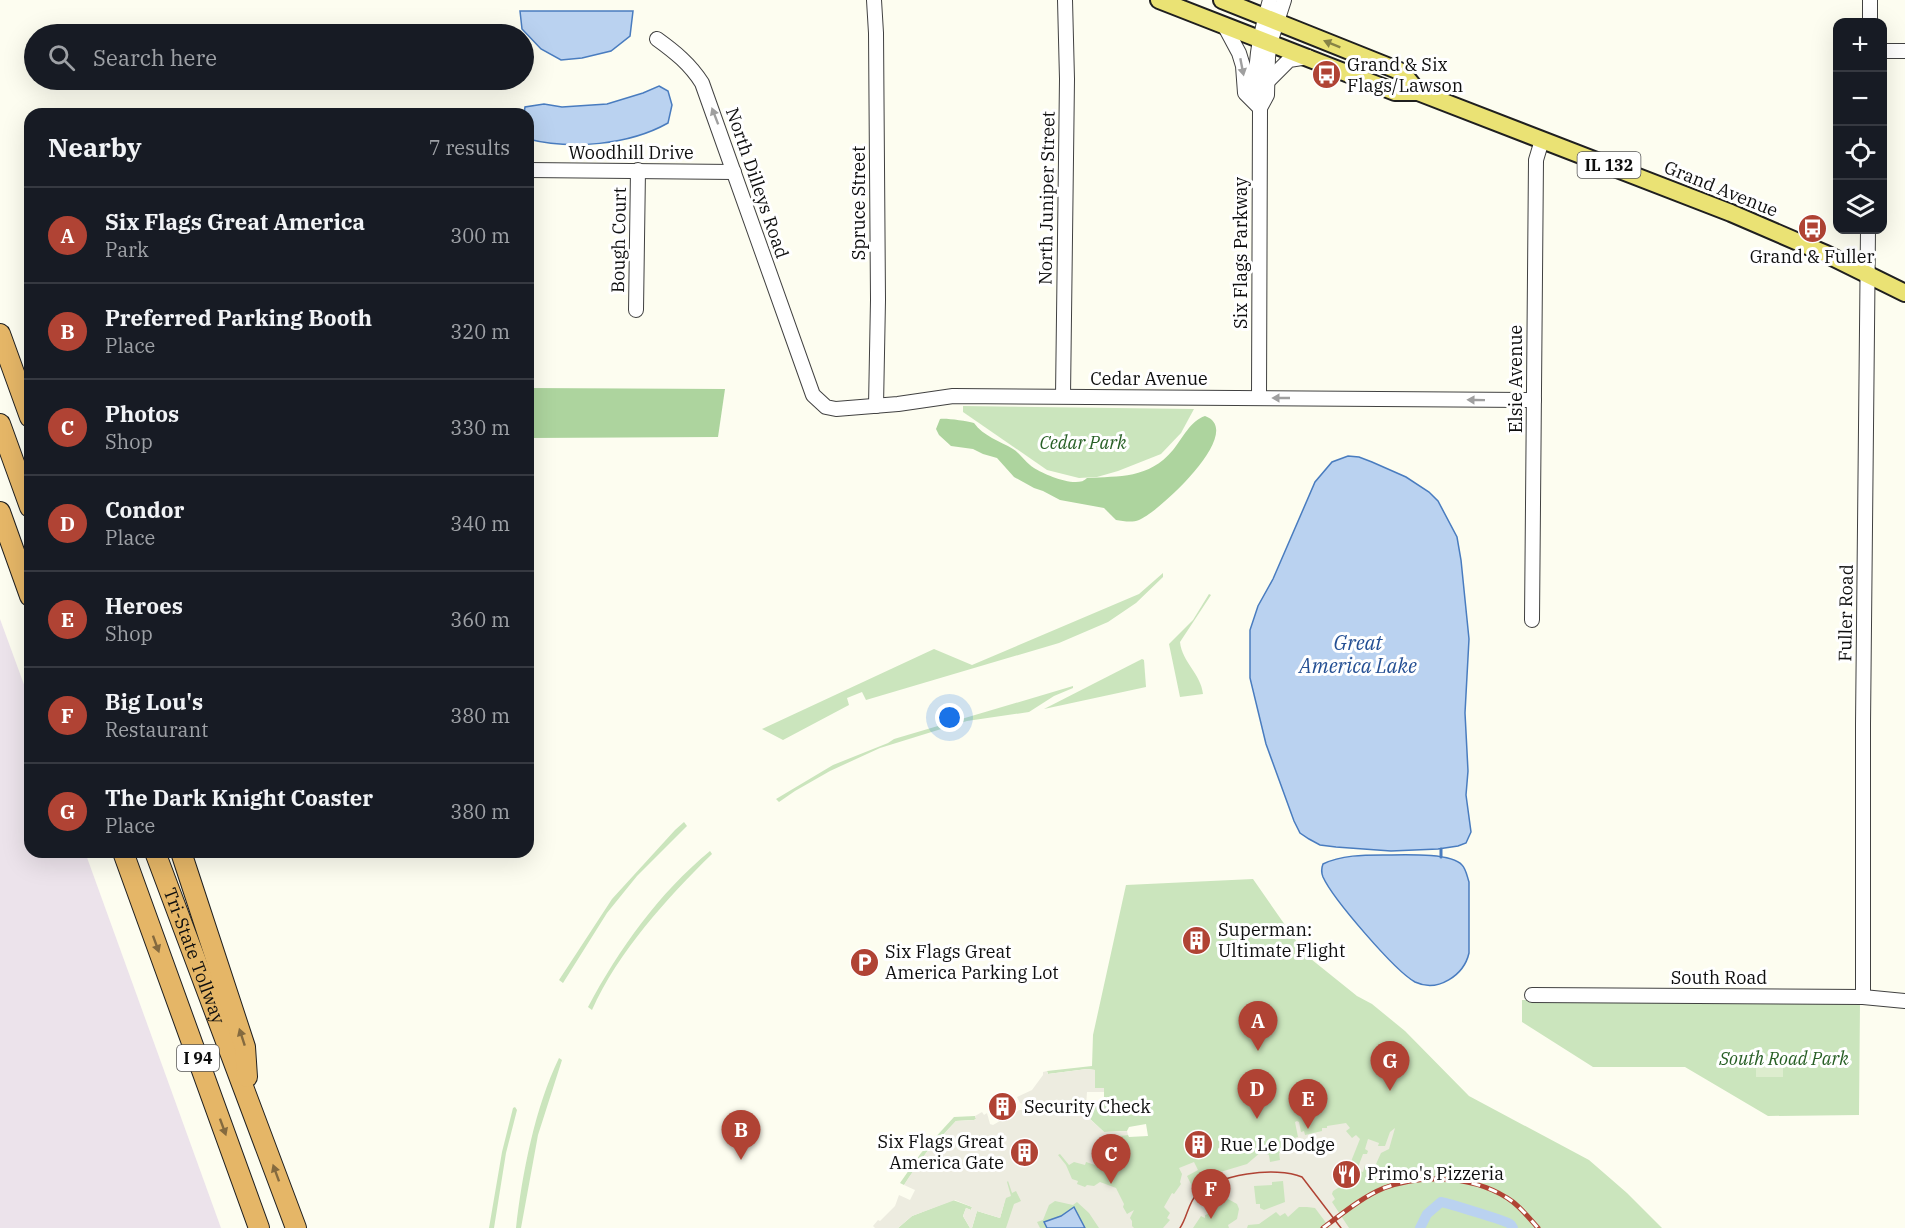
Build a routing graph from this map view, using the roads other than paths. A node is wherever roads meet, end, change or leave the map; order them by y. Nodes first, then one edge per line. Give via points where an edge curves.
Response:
1 (873, 0) edge
2 (1065, 0) edge
3 (1159, 0) edge
4 (1222, 0) edge
5 (1270, 0) edge
6 (1284, 0) edge
7 (1870, 0) edge
8 (1870, 18) edge
9 (1271, 20) junction
10 (1224, 25) junction
11 (657, 39) dead end
12 (1265, 41) junction
13 (1887, 51) edge
14 (1905, 51) edge
15 (1308, 57) junction
16 (1268, 81) junction
17 (1418, 92) junction
18 (1260, 108) junction
19 (1542, 140) junction
20 (534, 170) edge
21 (638, 170) junction
22 (734, 172) junction
23 (1868, 234) edge
24 (1867, 274) junction
25 (1905, 293) edge
26 (636, 310) dead end
27 (0, 334) edge
28 (798, 354) joint
29 (1063, 396) junction
30 (1259, 398) junction
31 (24, 400) edge
32 (1534, 400) junction
33 (876, 406) junction
34 (0, 424) edge
35 (24, 490) edge
36 (0, 512) edge
37 (24, 579) edge
38 (1532, 620) dead end
39 (125, 858) edge
40 (157, 858) edge
41 (184, 858) edge
42 (1532, 995) dead end
43 (1863, 997) junction
44 (1905, 1001) edge
45 (247, 1095) junction
46 (259, 1228) edge
47 (296, 1228) edge

1 - 33 street, Spruce Street
2 - 29 street, North Juniper Street
3 - 10 main road, Grand Avenue / IL 132
4 - 9 main road, Grand Avenue / IL 132
5 - 9 street
6 - 9 street
7 - 8 street
9 - 12 street
17 -> 9 main road, Grand Avenue / IL 132 via 1402,72
10 - 12 main road, Grand Avenue / IL 132
10 -> 18 street via 1239,53 1245,93
22 -> 11 street, North Dilleys Road via 702,83 682,57
12 - 15 main road, Grand Avenue / IL 132
12 - 16 street, Six Flags Parkway
12 - 18 street, Six Flags Parkway via 1256,57
13 - 14 street
15 - 16 street, Six Flags Parkway via 1289,60
15 - 17 main road, Grand Avenue / IL 132 via 1395,92
16 - 18 street, Six Flags Parkway
17 - 19 main road, Grand Avenue / IL 132
18 - 30 street, Six Flags Parkway
19 - 24 main road, Grand Avenue / IL 132 via 1741,217
19 - 32 street, Elsie Avenue via 1536,160
20 - 21 street, Woodhill Drive
21 - 22 street, Woodhill Drive
21 - 26 street, Bough Court
22 - 28 street, North Dilleys Road
23 - 24 street, Fuller Road
24 - 25 main road, Grand Avenue
24 - 43 street, Fuller Road
27 - 31 highway
28 - 33 street, Cedar Avenue via 813,395 826,407
29 - 30 street, Cedar Avenue
29 - 33 street, Cedar Avenue via 953,396
32 -> 30 street, Cedar Avenue
32 - 38 street, Elsie Avenue
34 - 35 highway
36 - 37 highway
39 -> 46 highway, Tri-State Tollway / I 94
40 - 45 highway, Tri-State Tollway / I 94
45 -> 41 highway via 245,1047
42 - 43 street, South Road
43 - 44 street, South Road
47 -> 45 highway, Tri-State Tollway / I 94

